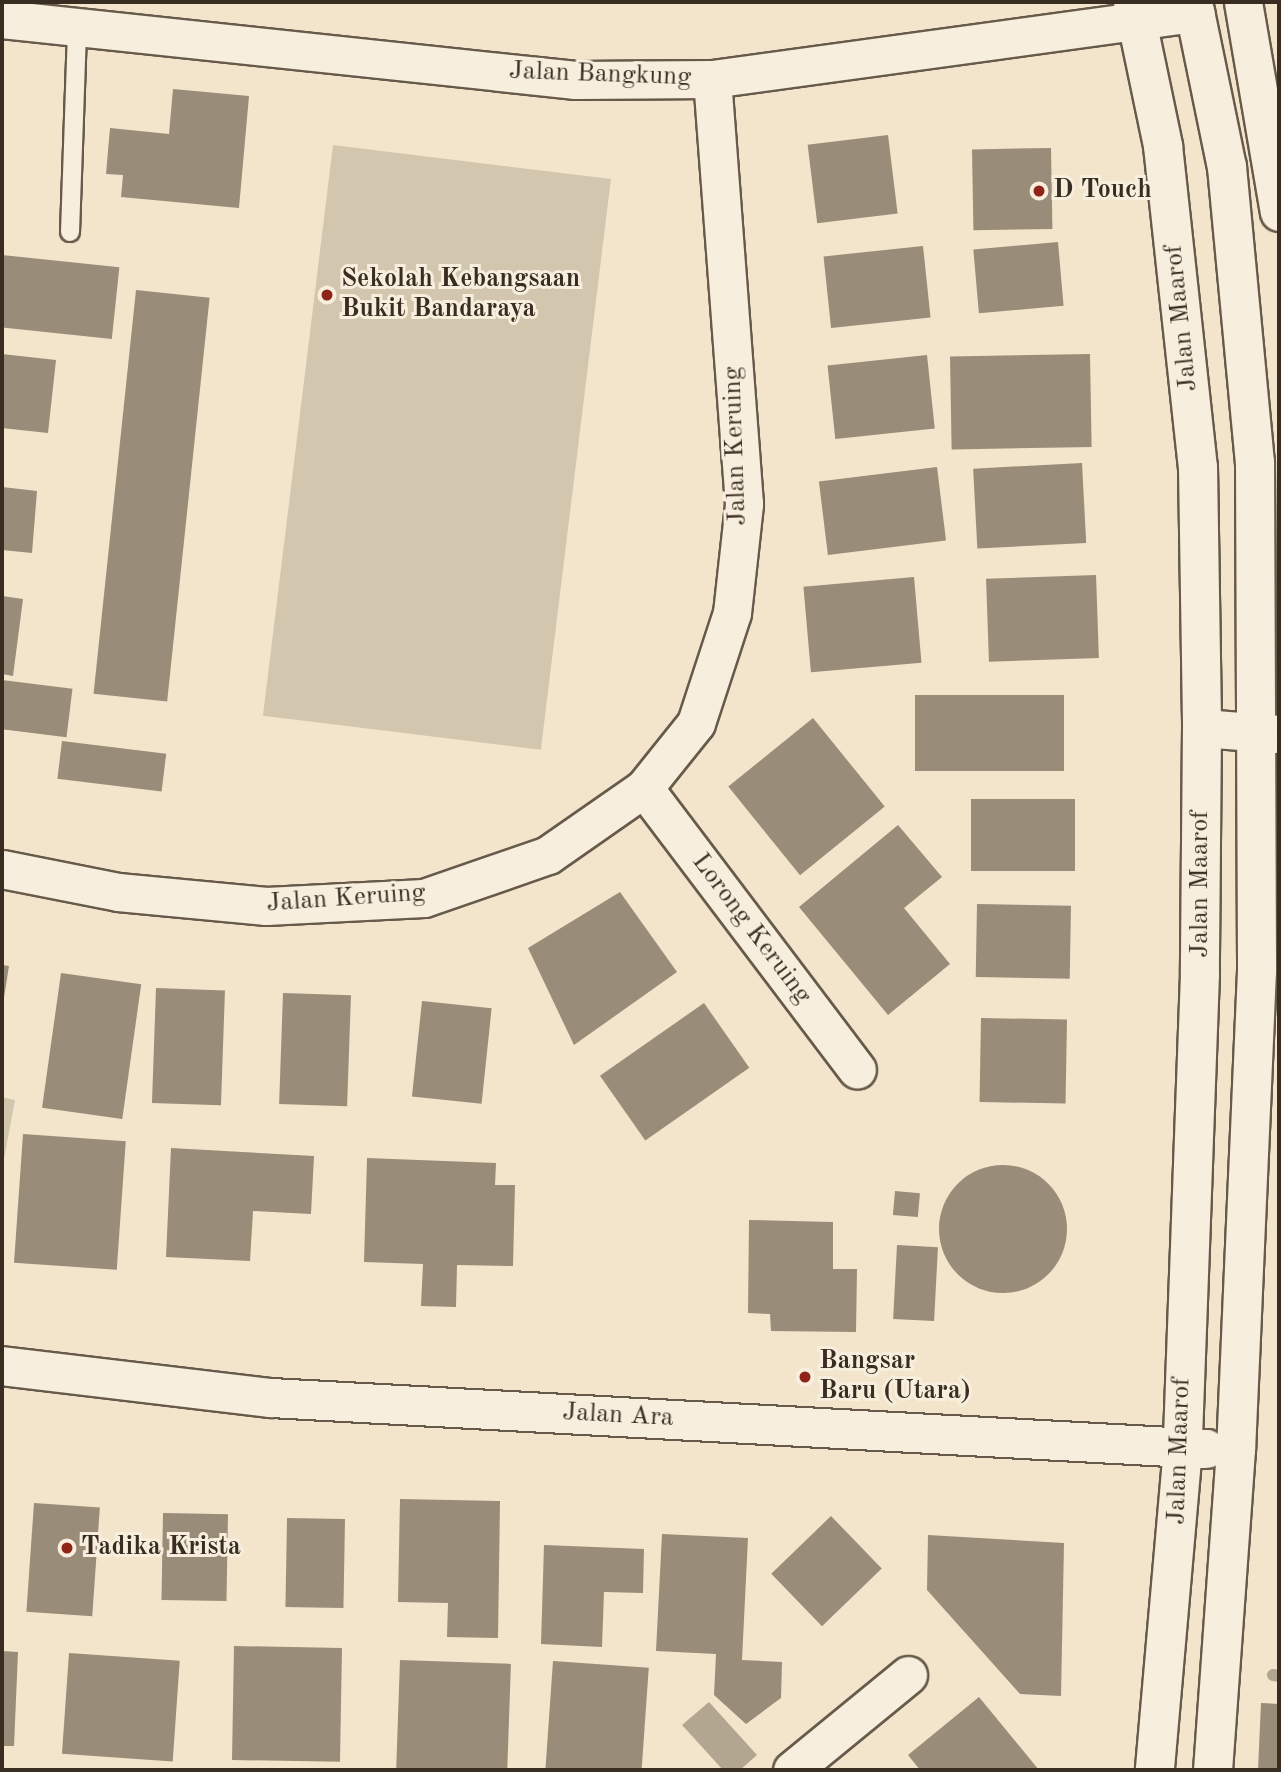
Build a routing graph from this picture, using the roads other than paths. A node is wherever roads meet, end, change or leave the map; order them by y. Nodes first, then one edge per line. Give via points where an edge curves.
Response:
1 (1243, 2) edge
2 (1194, 8) edge
3 (1136, 13) edge
4 (2, 19) edge
5 (77, 28) junction
6 (712, 79) junction
7 (1279, 212) edge
8 (70, 232) dead end
9 (1202, 728) junction
10 (1268, 733) edge
11 (644, 788) junction
12 (2, 869) edge
13 (858, 1070) dead end
14 (2, 1366) edge
15 (1183, 1448) junction
16 (1236, 1450) junction
17 (908, 1675) dead end
18 (792, 1770) edge
19 (1155, 1770) edge
20 (1213, 1770) edge

1 - 7 street
2 - 3 street, Jalan Bangkung
2 - 10 main road, Jalan Maarof via 1227,167 1255,462
3 - 6 street, Jalan Bangkung
3 - 9 main road, Jalan Maarof via 1163,146 1198,467
4 - 5 street, Jalan Bangkung
5 - 6 street, Jalan Bangkung via 576,80
5 - 8 lane
6 - 11 street, Jalan Keruing via 744,504 733,613 696,723
9 - 10 street
9 - 15 main road, Jalan Maarof
10 - 16 main road, Jalan Maarof
11 - 12 street, Jalan Keruing via 548,855 424,898 266,906 118,892
11 - 13 street, Lorong Keruing
14 - 15 main road, Jalan Ara via 271,1398
15 - 16 main road, Jalan Ara
15 - 19 main road, Jalan Maarof
16 - 20 main road, Jalan Maarof
17 - 18 street

